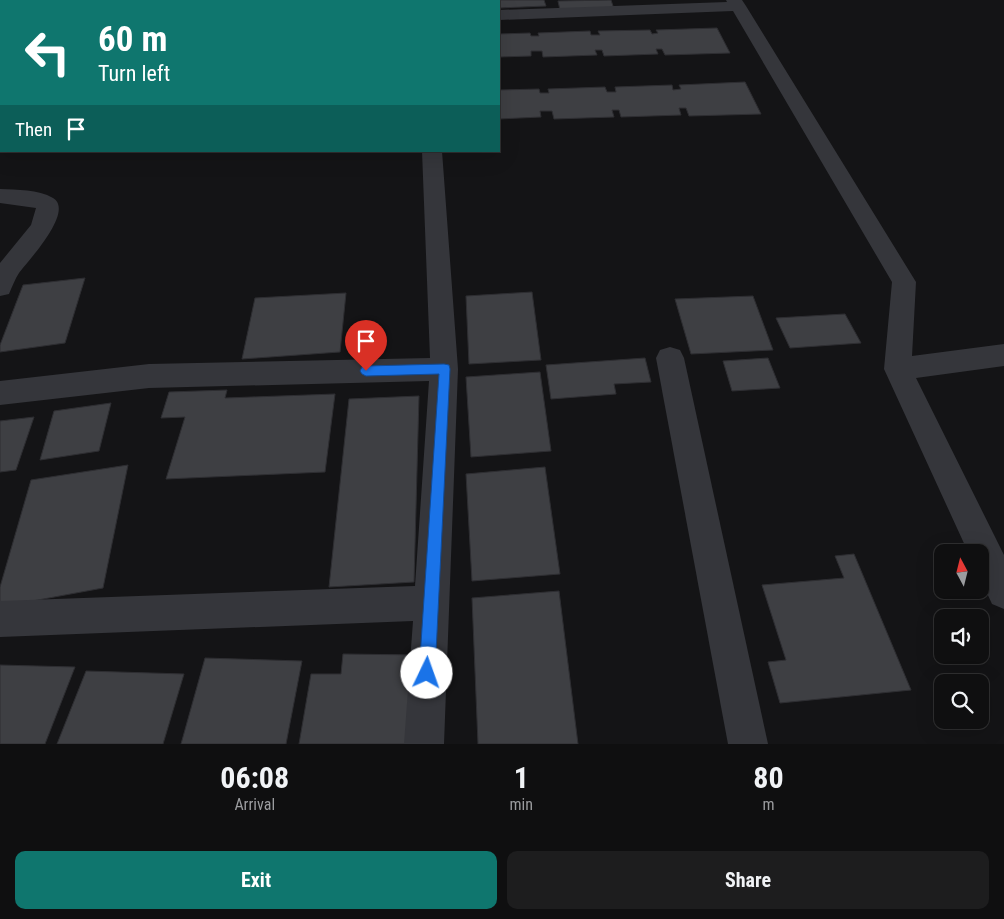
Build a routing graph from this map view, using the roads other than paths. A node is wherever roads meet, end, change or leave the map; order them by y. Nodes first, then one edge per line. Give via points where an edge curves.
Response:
1 (186, 0) edge
2 (193, 0) edge
3 (736, 3) edge
4 (500, 15) edge
5 (432, 152) edge
6 (0, 196) edge
7 (0, 287) edge
8 (1004, 355) edge
9 (670, 358) dead end
10 (444, 369) junction
11 (898, 369) junction
12 (0, 393) edge
13 (1004, 592) edge
14 (430, 603) junction
15 (0, 619) edge
16 (424, 744) edge
17 (748, 744) edge

1 - 2 street
3 - 4 street
3 - 11 street via 904,282
5 - 10 street
6 - 7 street via 35,199 47,204 48,214 9,268
8 - 11 street
9 - 17 street
10 - 12 street via 149,376
10 - 14 street
11 - 13 street
14 - 15 street
14 - 16 street

